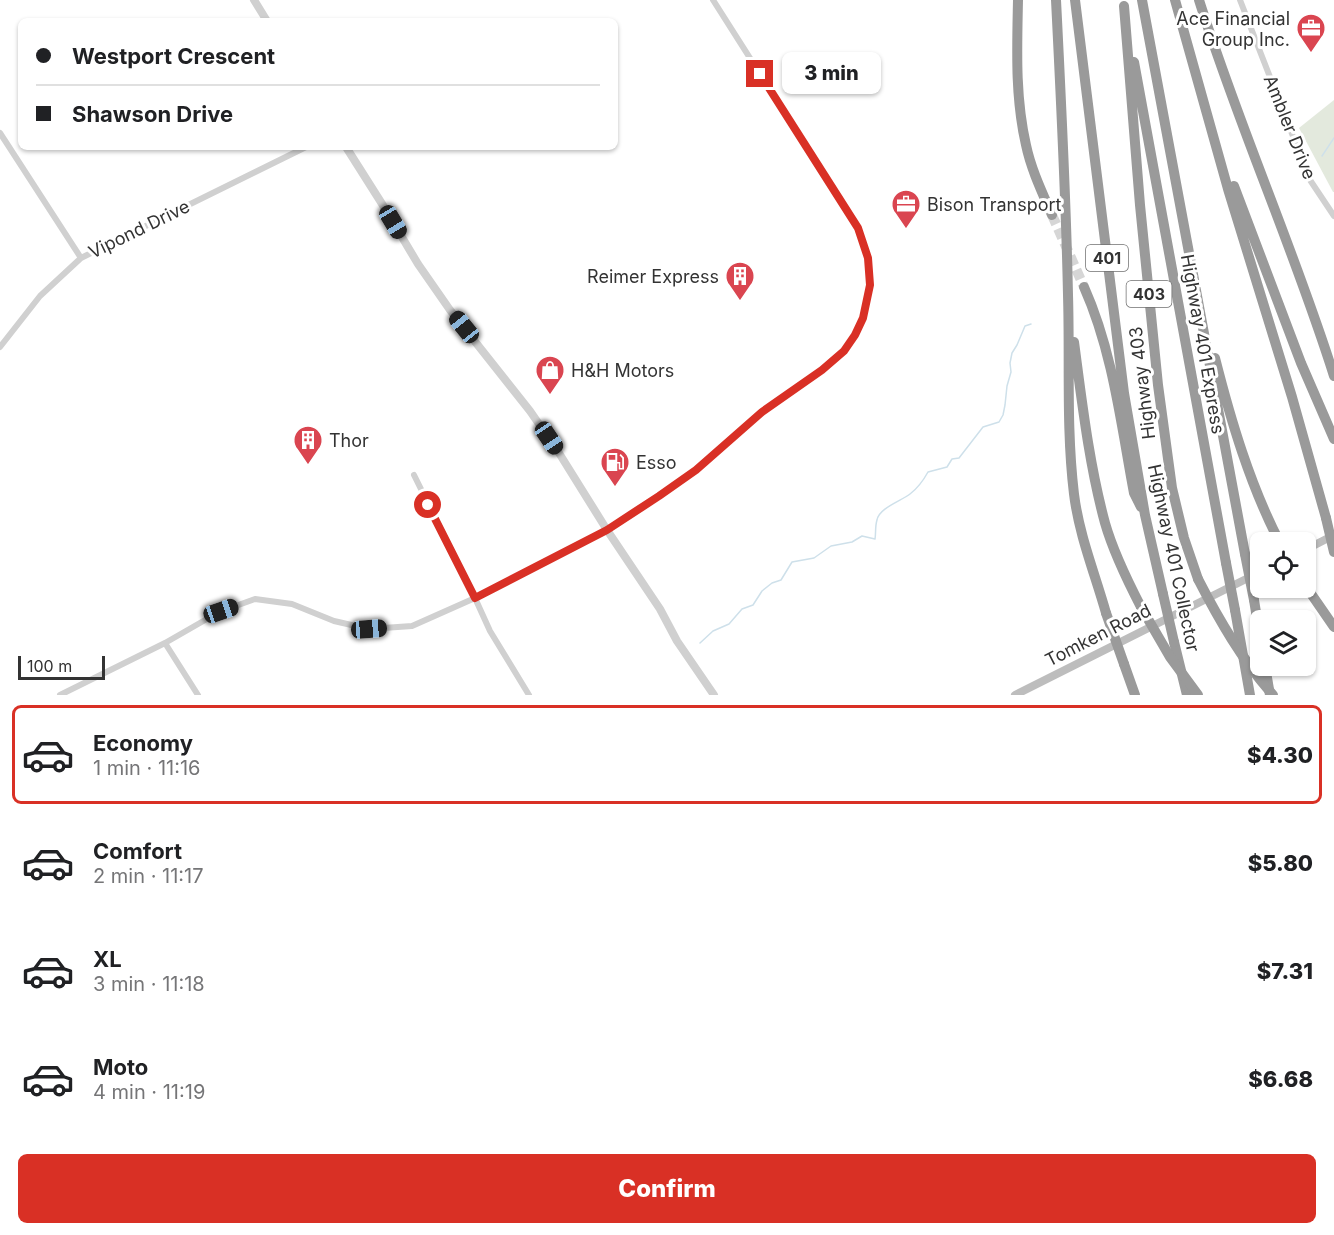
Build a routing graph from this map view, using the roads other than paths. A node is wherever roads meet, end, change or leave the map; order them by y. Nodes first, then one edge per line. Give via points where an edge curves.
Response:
1 (254, 0) edge
2 (713, 0) edge
3 (1018, 0) edge
4 (1056, 0) edge
5 (1075, 0) edge
6 (1142, 0) edge
7 (1175, 0) edge
8 (1198, 0) edge
9 (1240, 0) edge
10 (1123, 3) edge
11 (265, 18) edge
12 (1213, 131) junction
13 (0, 133) edge
14 (300, 150) edge
15 (348, 150) edge
16 (1052, 215) tunnel mouth
17 (1334, 216) edge
18 (81, 258) junction
19 (1190, 259) junction
20 (1084, 287) tunnel mouth
21 (1068, 297) junction
22 (0, 347) edge
23 (1334, 376) edge
24 (1334, 439) edge
25 (414, 475) dead end
26 (1145, 515) junction
27 (607, 530) junction
28 (1275, 532) edge
29 (1334, 535) edge
30 (1316, 544) edge
31 (1334, 552) edge
32 (1250, 577) edge
33 (475, 598) junction
34 (1314, 598) edge
35 (1256, 610) edge
36 (1334, 627) edge
37 (165, 643) junction
38 (1267, 676) edge
39 (60, 695) edge
40 (198, 695) edge
41 (529, 695) edge
42 (714, 695) edge
43 (1015, 695) edge
44 (1135, 695) edge
45 (1187, 695) edge
46 (1198, 695) edge
47 (1250, 695) edge
48 (1271, 695) edge

1 - 11 street
2 - 27 street via 858,228 868,258 870,285 863,318 844,351 762,412 693,471
3 - 16 highway via 1021,116 1034,173
4 - 21 highway
5 - 26 highway, Highway 401 Collector / 401 via 1124,393
6 - 19 highway, Highway 401 Express
7 - 12 highway
8 - 23 highway
9 - 17 street, Ambler Drive via 1310,180
10 - 47 highway, Highway 401 Express, bridge
10 - 48 highway, Highway 403 / 403, bridge via 1158,385 1172,488 1198,579 1233,643
12 - 24 highway
12 - 31 highway, bridge
13 - 18 street
14 - 18 street, Vipond Drive
15 - 27 street via 418,264 530,411
18 - 22 street, Vipond Drive via 40,296
19 - 28 highway, 403 via 1225,398 1259,498
19 - 35 highway, Highway 401 Express, bridge
20 - 26 highway via 1101,331 1134,493
21 - 44 highway, bridge via 1074,493 1106,613
21 - 46 highway, bridge via 1092,465 1105,524 1141,607
25 - 33 street
26 - 45 highway, Highway 401 Collector / 401, bridge
27 - 33 street
27 - 42 street
29 - 30 main road
32 - 43 main road, Tomken Road
33 - 37 street via 411,626 369,629 334,621 292,604 255,599 219,612
33 - 41 street
34 - 36 highway
37 - 39 street
37 - 40 street
38 - 48 highway

